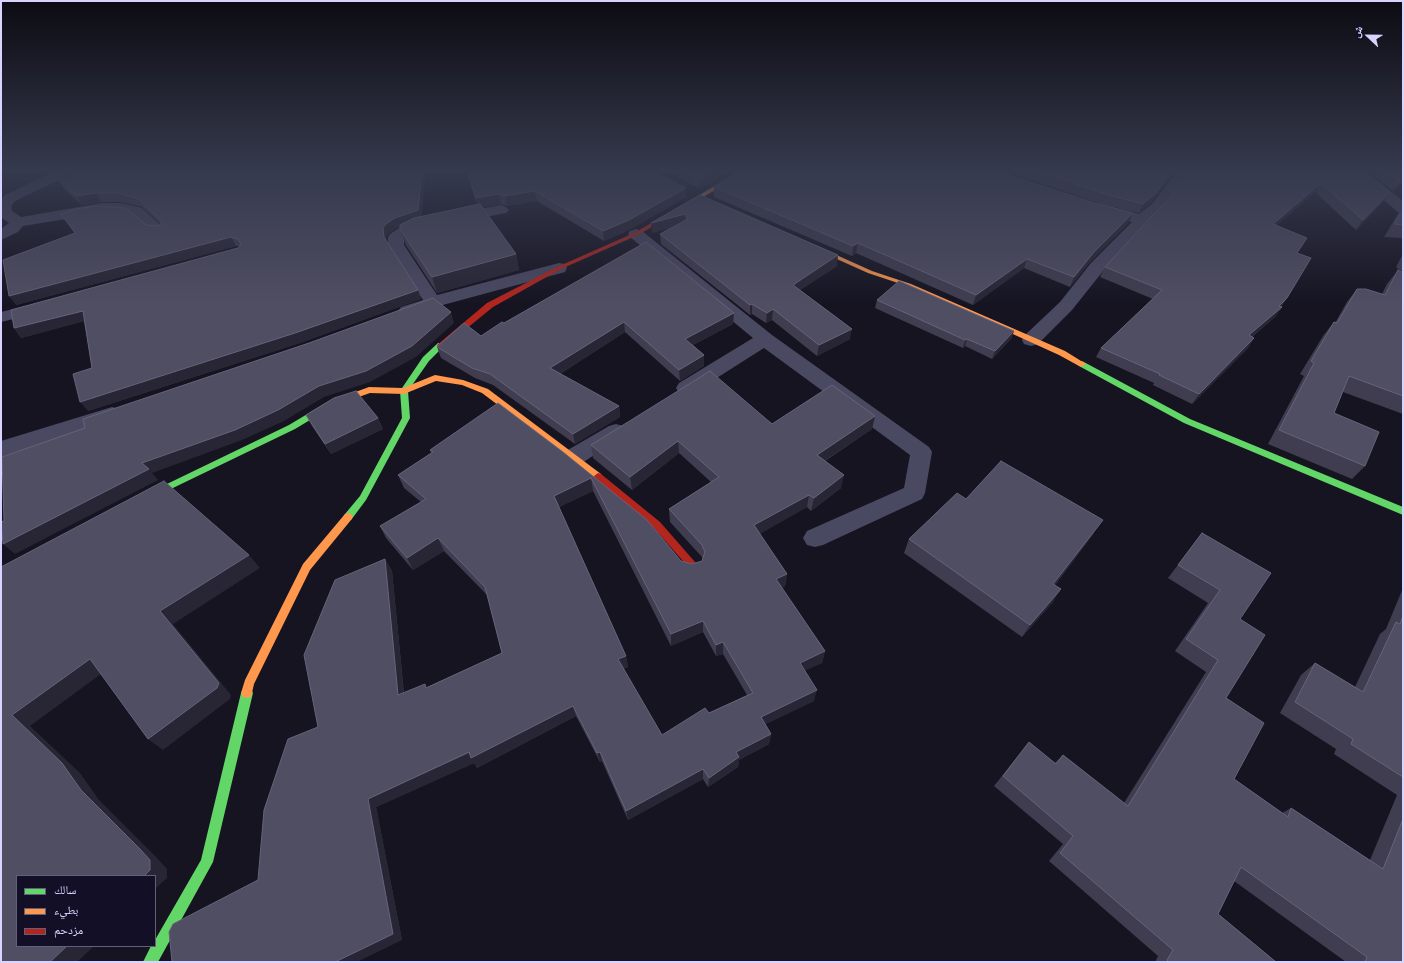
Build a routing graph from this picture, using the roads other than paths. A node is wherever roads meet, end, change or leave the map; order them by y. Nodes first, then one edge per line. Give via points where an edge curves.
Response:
1 (9, 216) edge
2 (54, 216) edge
3 (142, 216) edge
4 (468, 216) edge
5 (667, 216) edge
6 (1127, 216) edge
7 (1147, 216) edge
8 (1142, 220) junction
9 (18, 222) junction
10 (158, 230) edge
11 (636, 234) junction
12 (1, 235) edge
13 (806, 244) edge
14 (559, 268) junction
15 (432, 302) junction
16 (58, 303) edge
17 (1, 317) edge
18 (392, 317) edge
19 (765, 339) junction
20 (1030, 340) junction
21 (404, 391) junction
22 (672, 396) edge
23 (126, 409) edge
24 (633, 421) edge
25 (1, 449) edge
26 (574, 457) junction
27 (133, 505) edge
28 (1403, 511) edge
29 (814, 538) dead end
30 (692, 565) edge
31 (150, 962) edge

1 - 9 street
2 - 9 street
3 - 10 street
4 - 15 street via 424,224 396,237 396,244
5 - 11 street
6 - 8 street
7 - 8 street
8 - 20 street via 1097,266 1066,306
9 - 12 street
11 - 14 street
11 - 19 street
13 - 20 street via 870,272 909,285
14 - 15 street
14 - 21 street via 490,305 426,360
15 - 18 street
16 - 17 street
19 - 22 street
19 - 29 street via 921,452 914,493
20 - 28 street via 1062,353 1187,421
21 - 26 street via 435,378 463,383 485,391
21 - 27 street via 369,390 332,403 292,428
21 - 31 street via 406,418 363,498 306,567 249,684 207,862
23 - 25 street
24 - 26 street
26 - 30 street via 657,525

